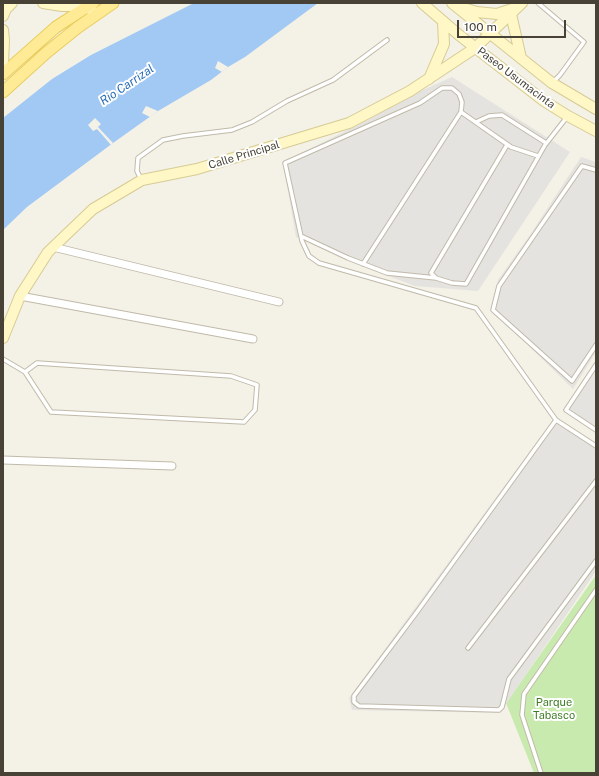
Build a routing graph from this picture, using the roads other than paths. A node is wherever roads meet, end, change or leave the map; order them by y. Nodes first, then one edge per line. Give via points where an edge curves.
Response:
1 (12, 3) edge
2 (43, 3) edge
3 (113, 3) edge
4 (422, 3) edge
5 (538, 3) edge
6 (454, 5) edge
7 (91, 8) edge
8 (517, 8) edge
9 (3, 16) edge
10 (443, 22) junction
11 (3, 30) edge
12 (490, 33) junction
13 (387, 40) dead end
14 (475, 48) junction
15 (521, 58) junction
16 (3, 64) edge
17 (3, 74) edge
18 (429, 79) junction
19 (552, 82) junction
20 (5, 85) edge
21 (596, 109) edge
22 (461, 112) junction
23 (568, 116) junction
24 (476, 122) junction
25 (596, 131) edge
26 (546, 143) junction
27 (507, 145) junction
28 (538, 156) junction
29 (596, 170) edge
30 (142, 180) junction
31 (301, 236) junction
32 (53, 247) junction
33 (363, 264) junction
34 (436, 278) junction
35 (20, 296) junction
36 (279, 302) dead end
37 (3, 338) edge
38 (253, 339) dead end
39 (596, 345) edge
40 (594, 351) edge
41 (3, 358) edge
42 (596, 365) edge
43 (25, 372) junction
44 (556, 420) junction
45 (596, 430) edge
46 (596, 446) edge
47 (3, 460) edge
48 (172, 466) dead end
49 (596, 481) edge
50 (596, 560) edge
51 (596, 590) edge
52 (468, 648) dead end
53 (541, 773) edge

1 - 9 main road
2 - 7 main road
3 - 7 main road
4 - 10 main road, Paseo Usumacinta
5 - 19 lane via 584,42
6 - 8 main road via 477,12 497,14
6 - 12 main road, Paseo Usumacinta
7 - 17 main road via 56,27
7 - 20 main road via 46,53
8 - 12 main road, Calle Principal
8 - 15 main road
10 - 14 main road, Paseo Usumacinta
10 - 18 main road via 444,44
11 - 16 main road
12 - 14 main road, Calle Principal
12 - 15 main road, Paseo Usumacinta
13 - 30 lane via 333,80 287,101 252,122 232,130 163,140 138,158 137,171
14 - 18 main road, Calle Principal
14 - 23 main road, Paseo Usumacinta via 544,101
15 - 19 main road, Paseo Usumacinta
18 - 30 main road, Calle Principal via 410,92 349,123 197,169
19 - 21 main road, Paseo Usumacinta
22 - 24 lane
22 - 31 lane via 462,102 459,94 452,88 442,88 420,103 285,163
22 - 33 lane
23 - 25 main road, Paseo Usumacinta
23 - 26 lane
24 - 26 lane via 489,116 502,115
24 - 27 lane
26 - 28 lane
27 - 28 lane
27 - 34 lane via 431,272
28 - 34 lane via 466,284
29 - 40 lane via 582,166 499,286 492,310 572,381
30 - 32 main road, Calle Principal via 93,209
31 - 33 lane
31 - 44 lane via 309,256 319,263 476,308
32 - 35 main road, Calle Principal
32 - 36 street
33 - 34 lane via 387,274
35 - 37 main road, Calle Principal
35 - 38 street
39 - 40 lane
41 - 43 lane
42 - 45 lane via 566,410
43 - 43 lane via 37,363 231,376 257,385 255,410 244,422 51,412
44 - 46 lane
44 - 50 lane via 418,612 354,696 354,702 359,706 499,710 509,679
47 - 48 street
49 - 52 lane
51 - 53 lane via 524,694 522,715

